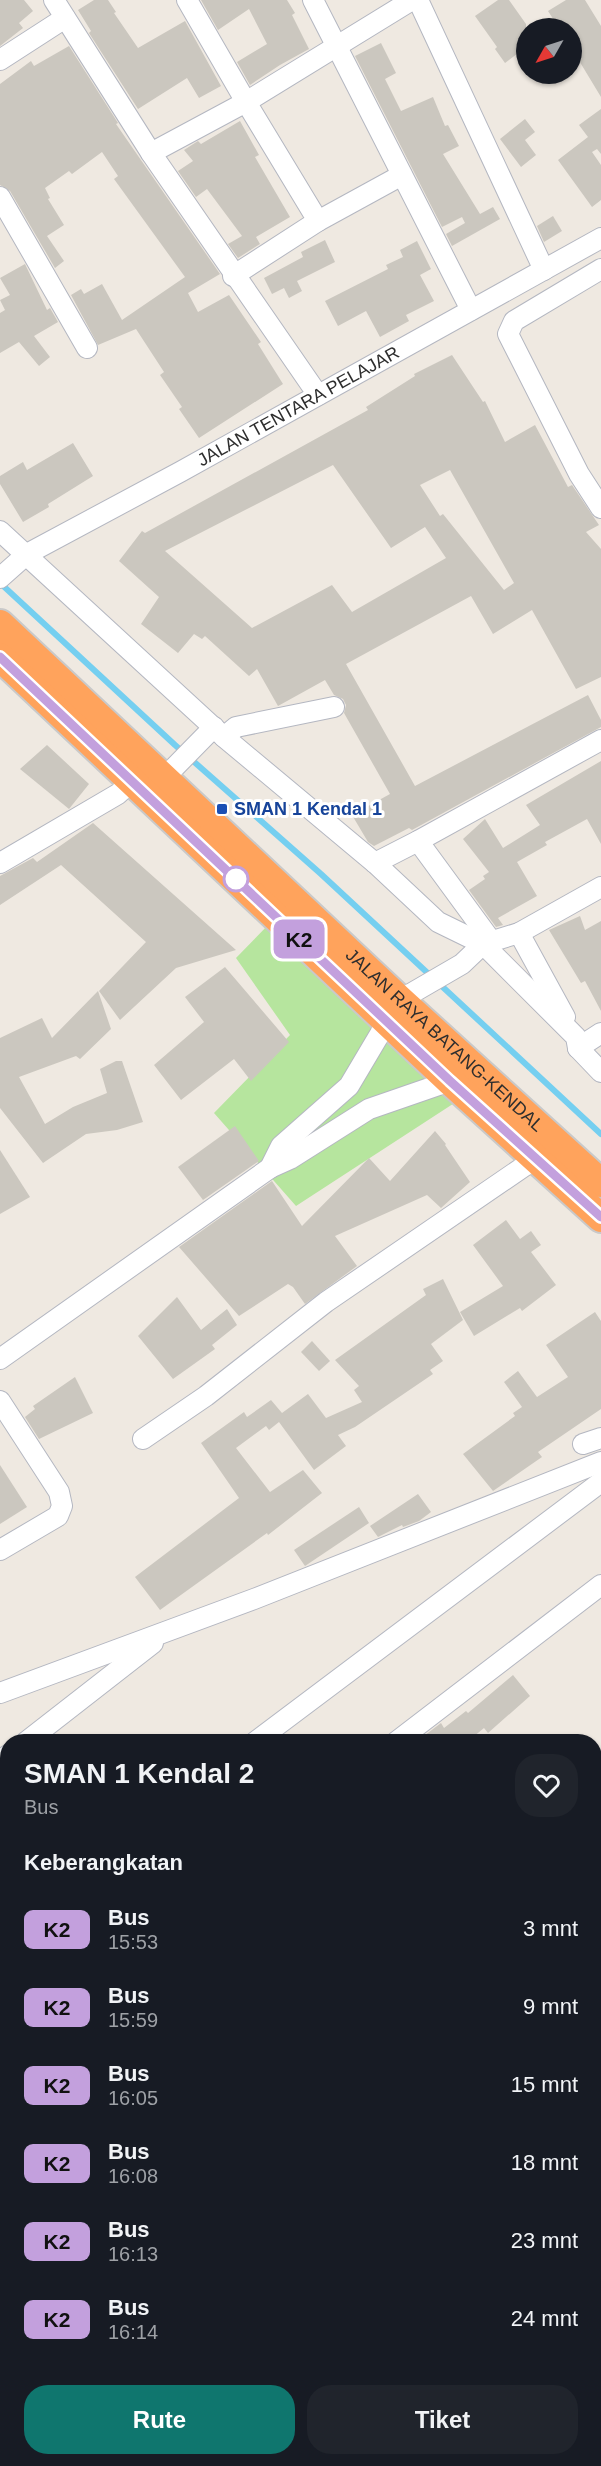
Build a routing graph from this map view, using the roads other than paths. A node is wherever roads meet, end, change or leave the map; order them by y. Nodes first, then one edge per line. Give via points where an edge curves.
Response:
1 (54, 0) edge
2 (187, 0) edge
3 (312, 0) edge
4 (412, 0) edge
5 (418, 0) edge
6 (65, 18) junction
7 (335, 46) junction
8 (0, 60) edge
9 (246, 102) junction
10 (151, 153) junction
11 (402, 175) junction
12 (0, 197) edge
13 (318, 221) junction
14 (601, 238) edge
15 (601, 269) edge
16 (544, 270) junction
17 (233, 276) junction
18 (471, 310) junction
19 (87, 348) dead end
20 (318, 396) junction
21 (601, 508) edge
22 (0, 531) edge
23 (23, 557) junction
24 (0, 578) edge
25 (0, 624) edge
26 (0, 657) edge
27 (334, 707) dead end
28 (215, 733) junction
29 (601, 740) edge
30 (172, 770) junction
31 (132, 781) junction
32 (418, 842) junction
33 (0, 863) edge
34 (375, 863) junction
35 (601, 887) edge
36 (519, 933) junction
37 (487, 943) junction
38 (394, 1011) junction
39 (601, 1034) edge
40 (577, 1043) junction
41 (601, 1072) edge
42 (450, 1081) junction
43 (349, 1086) junction
44 (369, 1109) junction
45 (547, 1152) junction
46 (270, 1168) junction
47 (601, 1183) edge
48 (601, 1218) edge
49 (0, 1359) edge
50 (0, 1401) edge
51 (143, 1439) dead end
52 (601, 1462) edge
53 (601, 1482) edge
54 (0, 1550) edge
55 (601, 1585) edge
56 (170, 1630) junction
57 (0, 1694) edge
58 (36, 1734) edge
59 (266, 1734) edge
60 (406, 1734) edge

1 - 6 street
2 - 9 street
3 - 7 street
4 - 7 street
5 - 16 street
6 - 8 street
6 - 10 street
7 - 9 street
7 - 11 street
9 - 10 street
9 - 13 street
10 - 17 street
11 - 13 street
11 - 18 street
12 - 19 street
13 - 17 street
14 - 16 street, JALAN TENTARA PELAJAR
15 - 21 street via 514,321 508,334 579,474
16 - 18 street, JALAN TENTARA PELAJAR
17 - 20 street
18 - 20 street, JALAN TENTARA PELAJAR
20 - 23 street, JALAN TENTARA PELAJAR
22 - 23 street
23 - 24 street, JALAN TENTARA PELAJAR
23 - 28 street
25 - 30 highway, JALAN RAYA BATANG-KENDAL
26 - 31 highway, JALAN RAYA BATANG-KENDAL
27 - 28 street
28 - 30 street
28 - 34 street
29 - 32 street
30 - 38 highway, JALAN RAYA BATANG-KENDAL
31 - 33 street via 118,794
31 - 38 highway, JALAN RAYA BATANG-KENDAL
32 - 34 street
32 - 37 street
34 - 37 street via 438,922
35 - 36 street
36 - 37 street
36 - 40 street
37 - 38 street
37 - 40 street
38 - 42 highway, JALAN RAYA BATANG-KENDAL
38 - 43 street
38 - 45 highway, JALAN RAYA BATANG-KENDAL
39 - 40 street
40 - 41 street
42 - 44 street
42 - 45 highway, JALAN RAYA BATANG-KENDAL
43 - 44 street
43 - 46 street via 281,1146
44 - 46 street
45 - 47 highway, JALAN RAYA BATANG-KENDAL
45 - 48 highway, JALAN RAYA BATANG-KENDAL
45 - 51 street via 326,1302 206,1396
46 - 49 street
50 - 54 street via 59,1492 62,1506 58,1516
52 - 56 street
53 - 59 street
55 - 60 street
56 - 57 street
56 - 58 street

